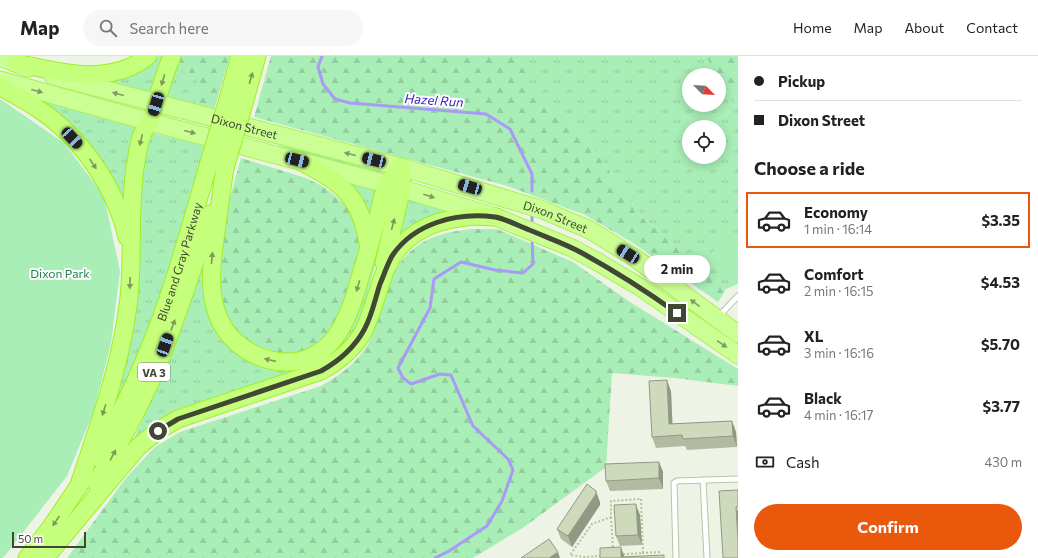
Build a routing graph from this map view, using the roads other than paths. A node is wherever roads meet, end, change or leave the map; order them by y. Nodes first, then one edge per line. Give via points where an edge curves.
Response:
1 (148, 56) edge
2 (172, 56) edge
3 (240, 56) edge
4 (257, 56) edge
5 (8, 60) edge
6 (0, 80) edge
7 (0, 86) edge
8 (237, 98) junction
9 (156, 104) junction
10 (150, 122) junction
11 (297, 160) junction
12 (401, 167) junction
13 (225, 168) junction
14 (395, 186) junction
15 (496, 218) junction
16 (369, 248) junction
17 (131, 253) junction
18 (378, 289) junction
19 (738, 296) edge
20 (717, 318) junction
21 (738, 334) edge
22 (738, 355) edge
23 (738, 479) edge
24 (703, 480) junction
25 (78, 488) junction
26 (27, 558) edge
27 (45, 558) edge
28 (676, 558) edge
29 (707, 558) edge

1 - 5 highway via 124,69 100,74 74,74
2 -> 9 highway
3 - 8 highway, Blue and Gray Parkway / VA 3
8 -> 4 highway, Blue and Gray Parkway / VA 3
9 -> 5 main road, Dixon Street via 48,75
6 -> 10 main road, Dixon Street
7 -> 17 highway via 54,120 90,159 121,217
8 - 13 highway, Blue and Gray Parkway / VA 3, bridge
8 - 25 highway, Blue and Gray Parkway / VA 3, bridge via 209,163 169,297 148,353 116,421
9 - 10 highway
12 -> 9 main road, Dixon Street
10 -> 11 main road, Dixon Street
10 -> 17 highway via 141,137 135,169
11 - 14 main road, Dixon Street
11 - 16 highway via 348,192 362,216
12 - 14 highway
20 -> 12 main road, Dixon Street via 635,258 590,230 543,210
16 -> 13 highway via 350,312 338,335 328,345 318,353 294,362 269,361 244,350 220,321 211,279
27 -> 13 highway, Blue and Gray Parkway / VA 3 via 110,460 151,379 181,302
14 -> 15 main road, Dixon Street
14 - 16 highway
18 -> 14 highway
15 - 18 highway via 467,216 425,227 411,236 392,256
15 -> 22 main road, Dixon Street via 572,248 640,287
17 -> 25 highway via 127,319 119,357
18 - 27 highway via 365,329 344,356 321,371 185,416 150,436 137,448
19 - 20 lane
20 - 21 main road, Dixon Street
23 - 24 lane
24 - 28 lane via 677,481 674,484
24 - 29 lane
25 -> 26 highway, Blue and Gray Parkway / VA 3

